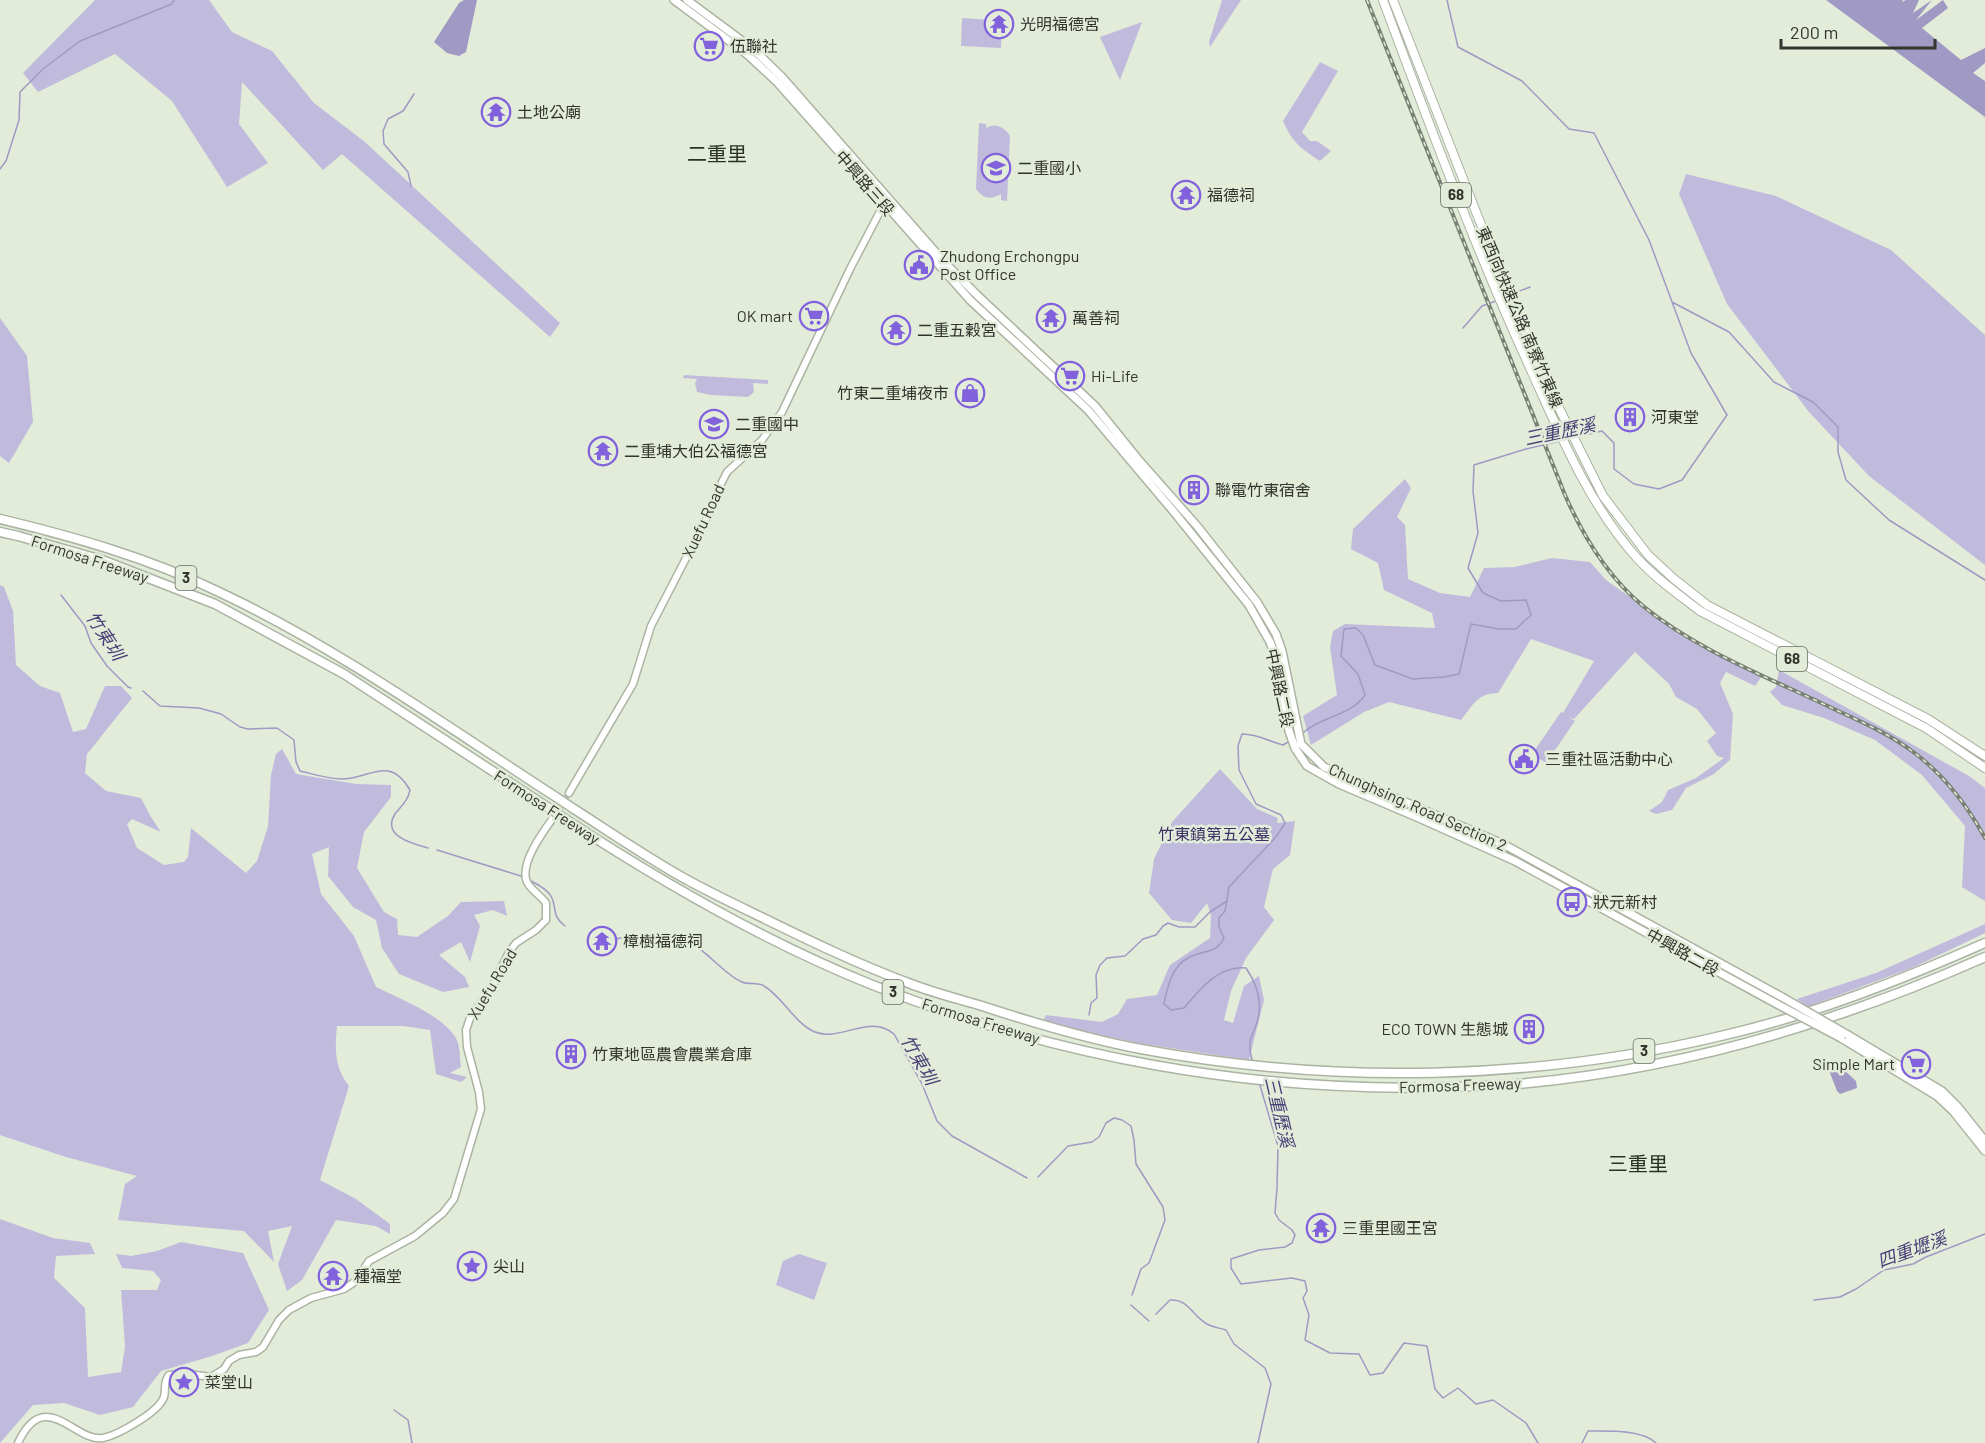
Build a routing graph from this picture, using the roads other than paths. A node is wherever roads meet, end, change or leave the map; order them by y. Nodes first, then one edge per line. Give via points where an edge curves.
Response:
1 (674, 0) edge
2 (687, 0) edge
3 (1383, 0) edge
4 (1393, 0) edge
5 (886, 200) junction
6 (1052, 370) junction
7 (0, 519) edge
8 (0, 532) edge
9 (1985, 756) edge
10 (1985, 768) edge
11 (1372, 788) junction
12 (569, 793) tunnel mouth
13 (1368, 796) junction
14 (553, 818) tunnel mouth
15 (1985, 943) edge
16 (1985, 957) edge
17 (1845, 1037) junction
18 (1985, 1141) edge
19 (1985, 1151) edge
20 (18, 1443) edge

1 - 5 main road, 中興路三段 via 748,55 777,82
2 - 5 main road via 753,49 782,77
3 - 10 highway, 東西向快速公路 南寮竹東線 / 68 via 1466,219 1538,386 1614,529 1637,558 1700,611 1926,728
4 - 9 highway, 東西向快速公路 南寮竹東線 / 68 via 1547,384 1603,496 1622,522 1648,555 1707,605 1928,719
5 - 6 main road
5 - 12 street, Xuefu Road via 782,412 762,440 723,478 713,506 651,626 633,684
6 - 11 main road, Chunghsing, Road Section 2 via 1095,406 1197,526 1267,617 1282,651 1301,744 1324,767
6 - 13 main road, 中興路二段 via 1262,625 1276,658 1289,731 1307,766
7 - 15 highway, Formosa Freeway / 3, bridge via 125,553 218,591 284,624 682,878 818,945 912,984 1052,1028 1139,1049 1286,1070 1393,1074 1576,1064 1725,1035 1783,1019 1898,981
8 - 16 highway, Formosa Freeway / 3, bridge via 102,560 215,604 344,674 686,893 807,956 936,1008 1019,1035 1107,1057 1288,1083 1354,1087 1515,1084 1644,1066 1733,1046 1855,1010
11 - 13 main road
11 - 17 main road, Chunghsing, Road Section 2, bridge via 1503,844 1782,997
13 - 17 main road, 中興路二段, bridge via 1515,861
14 - 20 street, Xuefu Road via 527,862 526,874 530,887 546,903 546,920 509,952 466,1030 481,1109 454,1199 431,1224 369,1261 356,1281 289,1310 256,1352 229,1360 211,1377 169,1376 158,1406 113,1434 96,1439 59,1420 46,1419 33,1421
17 - 18 main road via 1942,1091
17 - 19 main road via 1937,1096

